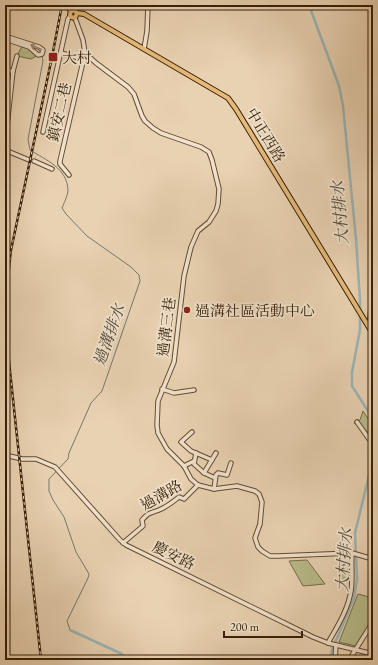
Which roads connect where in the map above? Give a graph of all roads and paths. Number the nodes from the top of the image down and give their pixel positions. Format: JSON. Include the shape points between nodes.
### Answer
{"nodes":[{"id":1,"x":66,"y":5,"type":"edge"},
{"id":2,"x":148,"y":5,"type":"edge"},
{"id":3,"x":70,"y":14,"type":"junction"},
{"id":4,"x":76,"y":15,"type":"junction"},
{"id":5,"x":5,"y":37,"type":"edge"},
{"id":6,"x":144,"y":49,"type":"junction"},
{"id":7,"x":85,"y":52,"type":"junction"},
{"id":8,"x":61,"y":54,"type":"junction"},
{"id":9,"x":17,"y":56,"type":"dead end"},
{"id":10,"x":83,"y":59,"type":"junction"},
{"id":11,"x":5,"y":71,"type":"edge"},
{"id":12,"x":13,"y":71,"type":"junction"},
{"id":13,"x":43,"y":132,"type":"dead end"},
{"id":14,"x":5,"y":144,"type":"edge"},
{"id":15,"x":5,"y":150,"type":"edge"},
{"id":16,"x":29,"y":160,"type":"dead end"},
{"id":17,"x":34,"y":161,"type":"dead end"},
{"id":18,"x":52,"y":169,"type":"dead end"},
{"id":19,"x":69,"y":175,"type":"dead end"},
{"id":20,"x":373,"y":288,"type":"edge"},
{"id":21,"x":369,"y":326,"type":"junction"},
{"id":22,"x":373,"y":334,"type":"edge"},
{"id":23,"x":162,"y":389,"type":"junction"},
{"id":24,"x":194,"y":390,"type":"dead end"},
{"id":25,"x":357,"y":422,"type":"dead end"},
{"id":26,"x":192,"y":432,"type":"dead end"},
{"id":27,"x":371,"y":441,"type":"edge"},
{"id":28,"x":196,"y":453,"type":"junction"},
{"id":29,"x":216,"y":453,"type":"dead end"},
{"id":30,"x":5,"y":455,"type":"edge"},
{"id":31,"x":212,"y":460,"type":"junction"},
{"id":32,"x":194,"y":461,"type":"junction"},
{"id":33,"x":231,"y":464,"type":"dead end"},
{"id":34,"x":184,"y":466,"type":"junction"},
{"id":35,"x":204,"y":473,"type":"junction"},
{"id":36,"x":214,"y":478,"type":"junction"},
{"id":37,"x":198,"y":485,"type":"junction"},
{"id":38,"x":214,"y":489,"type":"junction"},
{"id":39,"x":123,"y":543,"type":"junction"},
{"id":40,"x":352,"y":553,"type":"junction"},
{"id":41,"x":373,"y":559,"type":"edge"},
{"id":42,"x":373,"y":622,"type":"edge"},
{"id":43,"x":333,"y":644,"type":"junction"},
{"id":44,"x":356,"y":650,"type":"junction"},
{"id":45,"x":373,"y":654,"type":"edge"},
{"id":46,"x":352,"y":659,"type":"edge"},
{"id":47,"x":334,"y":660,"type":"edge"}],
"edges":[{"from":1,"to":3,"type":"main road"},
{"from":2,"to":6,"type":"street"},
{"from":3,"to":4,"type":"main road","name":"中正西路","via":[[72,18]]},
{"from":3,"to":4,"type":"main road","name":"中正西路","via":[[75,10]]},
{"from":3,"to":8,"type":"street"},
{"from":4,"to":6,"type":"main road","name":"中正西路","via":[[84,14]]},
{"from":4,"to":7,"type":"street"},
{"from":5,"to":5,"type":"street","one_way":true,"via":[[29,47],[38,55],[42,54],[43,50],[39,47]]},
{"from":6,"to":21,"type":"main road","name":"中正西路","via":[[228,98]]},
{"from":7,"to":10,"type":"street","name":"鎮安二巷"},
{"from":7,"to":23,"type":"street","name":"過溝三巷","via":[[128,87],[134,94],[145,121],[153,128],[209,152],[219,189],[216,210],[209,222],[198,230],[191,247],[184,276],[174,362]]},
{"from":8,"to":10,"type":"street"},
{"from":8,"to":13,"type":"street"},
{"from":9,"to":12,"type":"street"},
{"from":10,"to":19,"type":"street","name":"鎮安二巷","via":[[60,161]]},
{"from":11,"to":12,"type":"street"},
{"from":12,"to":14,"type":"street"},
{"from":15,"to":16,"type":"street"},
{"from":17,"to":18,"type":"street"},
{"from":20,"to":21,"type":"street"},
{"from":21,"to":22,"type":"main road","name":"中正西路"},
{"from":23,"to":24,"type":"street","via":[[174,393]]},
{"from":23,"to":34,"type":"street","name":"過溝三巷","via":[[158,401],[158,432],[170,453]]},
{"from":25,"to":27,"type":"street"},
{"from":26,"to":28,"type":"street","via":[[181,442]]},
{"from":28,"to":31,"type":"street"},
{"from":28,"to":32,"type":"street"},
{"from":29,"to":31,"type":"street"},
{"from":30,"to":39,"type":"street","name":"慶安路","via":[[36,459],[55,467]]},
{"from":31,"to":35,"type":"street"},
{"from":32,"to":34,"type":"street"},
{"from":32,"to":35,"type":"street"},
{"from":33,"to":36,"type":"street","via":[[227,475],[218,473]]},
{"from":34,"to":37,"type":"street","name":"過溝三巷","via":[[191,479]]},
{"from":35,"to":36,"type":"street"},
{"from":36,"to":38,"type":"street"},
{"from":37,"to":38,"type":"street"},
{"from":37,"to":39,"type":"street","name":"過溝路","via":[[184,499],[179,497],[159,510],[151,511],[142,520],[143,526]]},
{"from":38,"to":40,"type":"street","via":[[233,486],[255,491],[261,496],[260,524],[255,538],[258,547],[266,554],[278,556]]},
{"from":39,"to":43,"type":"street","name":"慶安路"},
{"from":40,"to":41,"type":"street"},
{"from":40,"to":43,"type":"street","via":[[351,590]]},
{"from":42,"to":44,"type":"street"},
{"from":43,"to":44,"type":"street","name":"慶安路"},
{"from":43,"to":47,"type":"street"},
{"from":44,"to":45,"type":"street","name":"慶安路"},
{"from":44,"to":46,"type":"street"}]}
